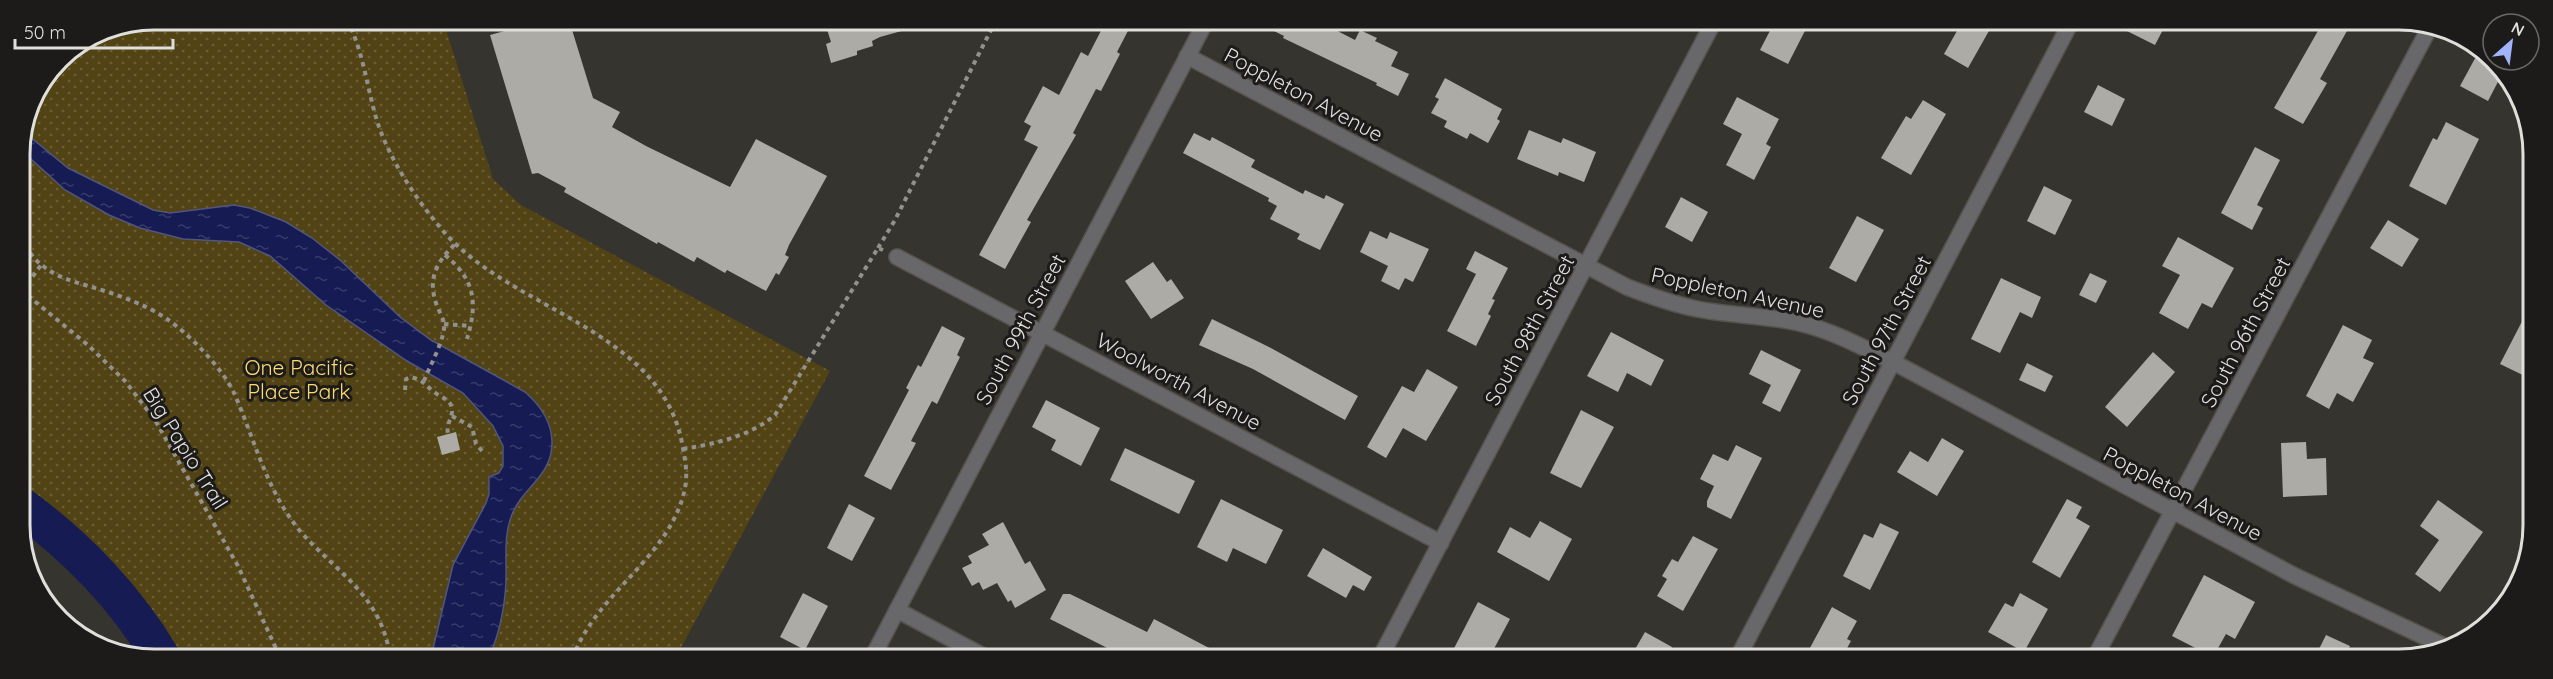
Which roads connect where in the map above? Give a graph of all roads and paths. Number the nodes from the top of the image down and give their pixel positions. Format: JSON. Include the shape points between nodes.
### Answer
{"nodes":[{"id":1,"x":351,"y":30,"type":"edge"},
{"id":2,"x":991,"y":30,"type":"edge"},
{"id":3,"x":1201,"y":30,"type":"edge"},
{"id":4,"x":1709,"y":30,"type":"edge"},
{"id":5,"x":2067,"y":30,"type":"edge"},
{"id":6,"x":2427,"y":33,"type":"edge"},
{"id":7,"x":1187,"y":56,"type":"junction"},
{"id":8,"x":455,"y":244,"type":"junction"},
{"id":9,"x":878,"y":248,"type":"junction"},
{"id":10,"x":30,"y":251,"type":"edge"},
{"id":11,"x":445,"y":254,"type":"junction"},
{"id":12,"x":897,"y":257,"type":"joint"},
{"id":13,"x":41,"y":265,"type":"junction"},
{"id":14,"x":1586,"y":266,"type":"junction"},
{"id":15,"x":30,"y":279,"type":"edge"},
{"id":16,"x":30,"y":298,"type":"edge"},
{"id":17,"x":444,"y":324,"type":"junction"},
{"id":18,"x":471,"y":326,"type":"junction"},
{"id":19,"x":1042,"y":332,"type":"junction"},
{"id":20,"x":467,"y":339,"type":"dead end"},
{"id":21,"x":1893,"y":362,"type":"junction"},
{"id":22,"x":424,"y":381,"type":"junction"},
{"id":23,"x":405,"y":390,"type":"dead end"},
{"id":24,"x":452,"y":416,"type":"junction"},
{"id":25,"x":448,"y":434,"type":"dead end"},
{"id":26,"x":684,"y":449,"type":"junction"},
{"id":27,"x":483,"y":452,"type":"dead end"},
{"id":28,"x":2174,"y":512,"type":"junction"},
{"id":29,"x":1441,"y":543,"type":"junction"},
{"id":30,"x":897,"y":610,"type":"junction"},
{"id":31,"x":2437,"y":643,"type":"edge"},
{"id":32,"x":276,"y":649,"type":"edge"},
{"id":33,"x":389,"y":649,"type":"edge"},
{"id":34,"x":577,"y":649,"type":"edge"},
{"id":35,"x":877,"y":649,"type":"edge"},
{"id":36,"x":970,"y":649,"type":"edge"},
{"id":37,"x":1385,"y":649,"type":"edge"},
{"id":38,"x":1742,"y":649,"type":"edge"},
{"id":39,"x":2099,"y":649,"type":"edge"}],
"edges":[{"from":1,"to":8,"type":"path","via":[[379,127],[391,152],[419,198]]},
{"from":2,"to":9,"type":"path"},
{"from":3,"to":7,"type":"street","name":"South 99th Street"},
{"from":4,"to":14,"type":"street","name":"South 98th Street"},
{"from":5,"to":21,"type":"street","name":"South 97th Street"},
{"from":6,"to":28,"type":"street","name":"South 96th Street"},
{"from":7,"to":14,"type":"street","name":"Poppleton Avenue"},
{"from":7,"to":19,"type":"street","name":"South 99th Street"},
{"from":8,"to":11,"type":"path"},
{"from":8,"to":26,"type":"path","via":[[631,360],[667,401]]},
{"from":9,"to":12,"type":"path"},
{"from":9,"to":26,"type":"path","via":[[775,415],[730,438]]},
{"from":10,"to":13,"type":"path"},
{"from":11,"to":17,"type":"path","via":[[433,274],[432,288]]},
{"from":11,"to":18,"type":"path","via":[[471,286],[475,304]]},
{"from":12,"to":19,"type":"street","name":"Woolworth Avenue"},
{"from":13,"to":15,"type":"path"},
{"from":13,"to":33,"type":"path","via":[[65,280],[136,303],[167,320],[199,346],[233,391],[262,467],[282,506],[313,544],[360,589],[375,612]]},
{"from":14,"to":21,"type":"street","name":"Poppleton Avenue","via":[[1658,300],[1804,324],[1840,336]]},
{"from":14,"to":29,"type":"street","name":"South 98th Street"},
{"from":16,"to":32,"type":"path","name":"Big Papio Trail","via":[[125,381],[155,420],[238,566]]},
{"from":17,"to":18,"type":"path"},
{"from":17,"to":22,"type":"path"},
{"from":18,"to":20,"type":"path"},
{"from":19,"to":29,"type":"street","name":"Woolworth Avenue"},
{"from":19,"to":30,"type":"street","name":"South 99th Street"},
{"from":21,"to":28,"type":"street","name":"Poppleton Avenue"},
{"from":21,"to":38,"type":"street","name":"South 97th Street"},
{"from":22,"to":23,"type":"path","via":[[411,377],[406,380]]},
{"from":22,"to":24,"type":"path","via":[[448,400]]},
{"from":24,"to":25,"type":"path"},
{"from":24,"to":27,"type":"path","via":[[472,427],[476,444]]},
{"from":26,"to":34,"type":"path","via":[[687,472],[675,516],[656,546],[594,618]]},
{"from":28,"to":31,"type":"street","name":"Poppleton Avenue","via":[[2295,576]]},
{"from":28,"to":39,"type":"street","name":"South 96th Street"},
{"from":29,"to":37,"type":"street","name":"South 98th Street"},
{"from":30,"to":35,"type":"street","name":"South 99th Street"},
{"from":30,"to":36,"type":"street"}]}
